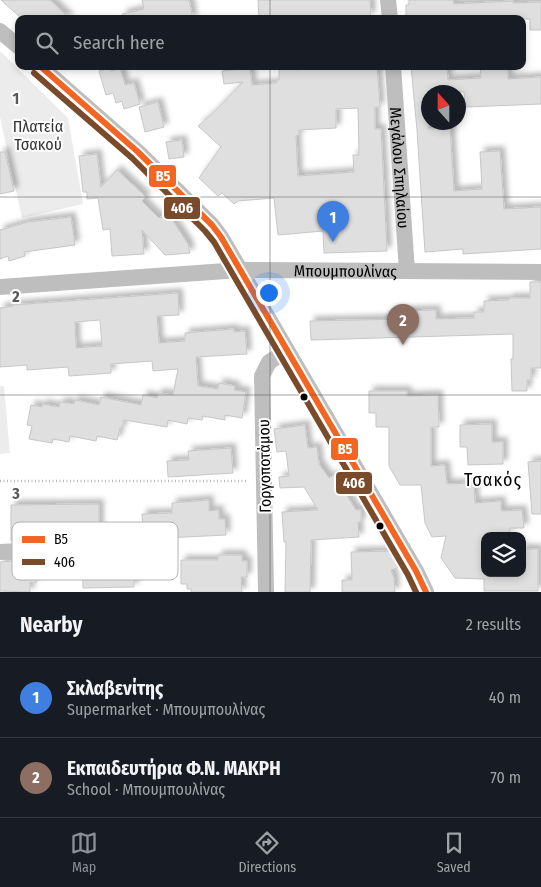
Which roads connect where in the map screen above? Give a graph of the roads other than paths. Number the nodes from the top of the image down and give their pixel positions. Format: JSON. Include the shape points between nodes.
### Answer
{"nodes":[{"id":1,"x":388,"y":0,"type":"edge"},
{"id":2,"x":390,"y":15,"type":"edge"},
{"id":3,"x":0,"y":31,"type":"edge"},
{"id":4,"x":15,"y":44,"type":"edge"},
{"id":5,"x":45,"y":70,"type":"edge"},
{"id":6,"x":393,"y":70,"type":"edge"},
{"id":7,"x":240,"y":270,"type":"junction"},
{"id":8,"x":407,"y":271,"type":"junction"},
{"id":9,"x":541,"y":272,"type":"edge"},
{"id":10,"x":0,"y":287,"type":"edge"},
{"id":11,"x":288,"y":351,"type":"junction"},
{"id":12,"x":266,"y":592,"type":"edge"},
{"id":13,"x":426,"y":592,"type":"edge"}],
"edges":[{"from":1,"to":2,"type":"street"},
{"from":3,"to":4,"type":"street"},
{"from":5,"to":7,"type":"street","via":[[197,208],[221,237]]},
{"from":6,"to":8,"type":"street","name":"Μεγάλου Σπηλαίου"},
{"from":7,"to":8,"type":"street","name":"Μπουμπουλίνας"},
{"from":7,"to":10,"type":"street","name":"Μπουμπουλίνας"},
{"from":7,"to":11,"type":"street"},
{"from":8,"to":9,"type":"street","name":"Μπουμπουλίνας"},
{"from":11,"to":12,"type":"street","name":"Γοργοποτάμου","via":[[269,362],[262,376]]},
{"from":11,"to":13,"type":"street"}]}
